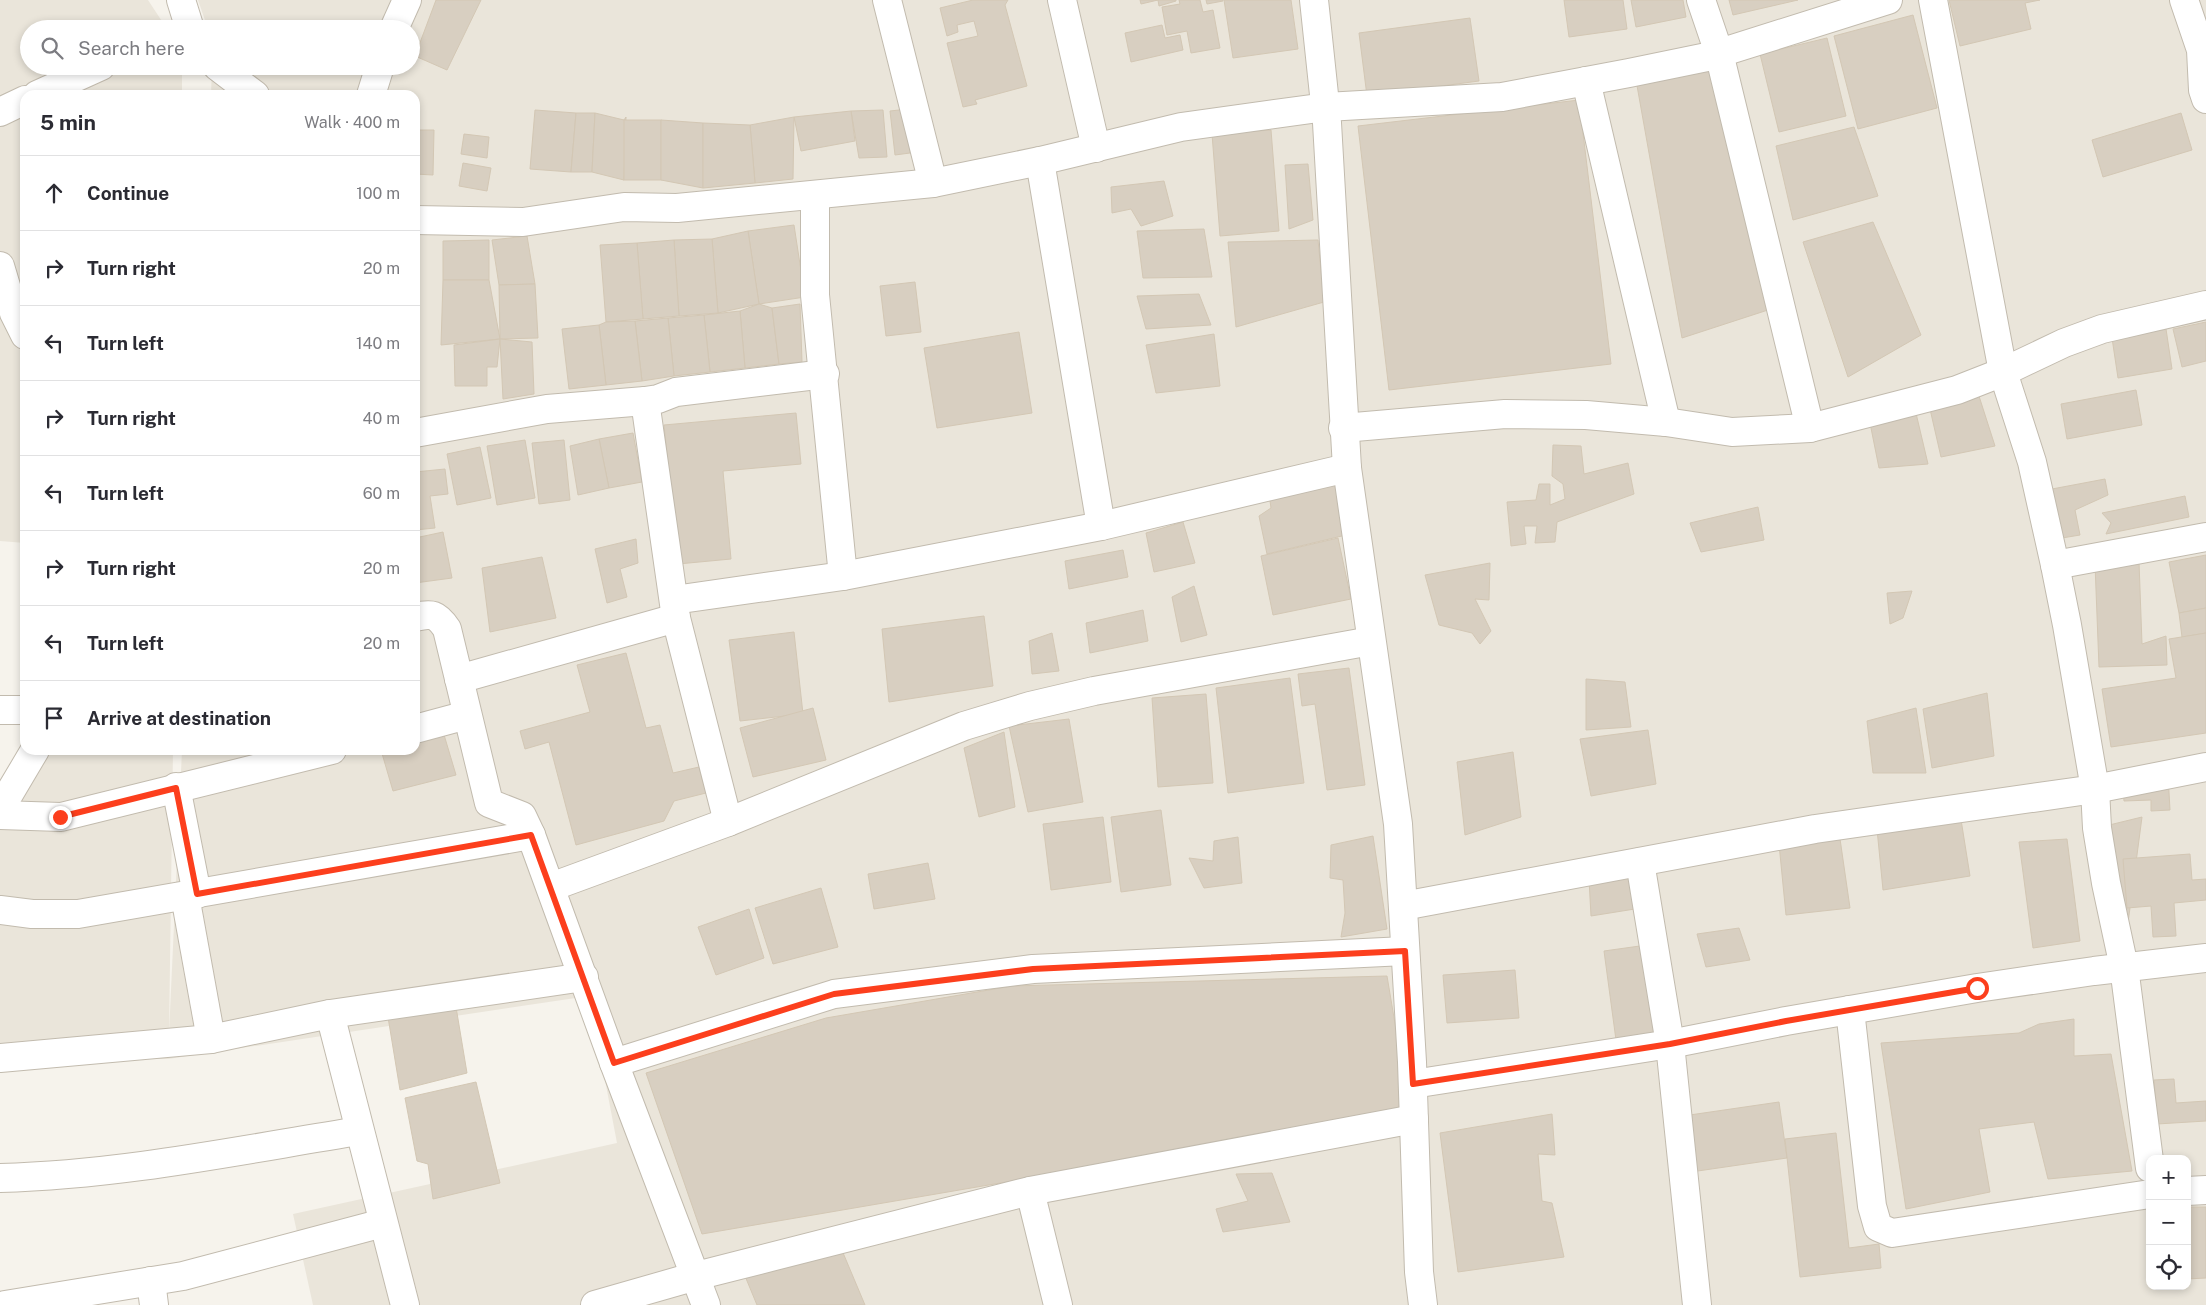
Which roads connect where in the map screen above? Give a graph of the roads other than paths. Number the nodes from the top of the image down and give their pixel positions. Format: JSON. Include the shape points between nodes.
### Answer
{"nodes":[{"id":1,"x":181,"y":0,"type":"edge"},
{"id":2,"x":887,"y":0,"type":"edge"},
{"id":3,"x":1062,"y":0,"type":"edge"},
{"id":4,"x":1314,"y":0,"type":"edge"},
{"id":5,"x":1701,"y":0,"type":"edge"},
{"id":6,"x":1888,"y":0,"type":"edge"},
{"id":7,"x":1933,"y":0,"type":"edge"},
{"id":8,"x":2184,"y":0,"type":"edge"},
{"id":9,"x":186,"y":20,"type":"edge"},
{"id":10,"x":2204,"y":50,"type":"edge"},
{"id":11,"x":1719,"y":53,"type":"junction"},
{"id":12,"x":81,"y":75,"type":"edge"},
{"id":13,"x":228,"y":75,"type":"edge"},
{"id":14,"x":377,"y":75,"type":"edge"},
{"id":15,"x":1586,"y":81,"type":"junction"},
{"id":16,"x":48,"y":90,"type":"edge"},
{"id":17,"x":248,"y":90,"type":"edge"},
{"id":18,"x":373,"y":90,"type":"edge"},
{"id":19,"x":2206,"y":100,"type":"edge"},
{"id":20,"x":20,"y":102,"type":"edge"},
{"id":21,"x":1326,"y":108,"type":"junction"},
{"id":22,"x":0,"y":112,"type":"edge"},
{"id":23,"x":1096,"y":148,"type":"junction"},
{"id":24,"x":1040,"y":161,"type":"junction"},
{"id":25,"x":934,"y":183,"type":"junction"},
{"id":26,"x":815,"y":195,"type":"junction"},
{"id":27,"x":420,"y":220,"type":"edge"},
{"id":28,"x":0,"y":266,"type":"edge"},
{"id":29,"x":2206,"y":305,"type":"edge"},
{"id":30,"x":20,"y":325,"type":"edge"},
{"id":31,"x":2003,"y":372,"type":"junction"},
{"id":32,"x":825,"y":374,"type":"junction"},
{"id":33,"x":645,"y":401,"type":"junction"},
{"id":34,"x":1666,"y":422,"type":"junction"},
{"id":35,"x":1343,"y":428,"type":"junction"},
{"id":36,"x":1810,"y":428,"type":"junction"},
{"id":37,"x":420,"y":432,"type":"edge"},
{"id":38,"x":1347,"y":468,"type":"junction"},
{"id":39,"x":1101,"y":526,"type":"junction"},
{"id":40,"x":2206,"y":538,"type":"edge"},
{"id":41,"x":2056,"y":565,"type":"junction"},
{"id":42,"x":843,"y":576,"type":"junction"},
{"id":43,"x":675,"y":609,"type":"junction"},
{"id":44,"x":420,"y":616,"type":"edge"},
{"id":45,"x":1372,"y":641,"type":"junction"},
{"id":46,"x":458,"y":679,"type":"junction"},
{"id":47,"x":0,"y":710,"type":"edge"},
{"id":48,"x":20,"y":710,"type":"edge"},
{"id":49,"x":467,"y":715,"type":"junction"},
{"id":50,"x":420,"y":728,"type":"edge"},
{"id":51,"x":32,"y":755,"type":"edge"},
{"id":52,"x":311,"y":755,"type":"edge"},
{"id":53,"x":2206,"y":767,"type":"edge"},
{"id":54,"x":176,"y":788,"type":"junction"},
{"id":55,"x":2095,"y":789,"type":"junction"},
{"id":56,"x":0,"y":809,"type":"edge"},
{"id":57,"x":0,"y":815,"type":"edge"},
{"id":58,"x":728,"y":822,"type":"junction"},
{"id":59,"x":531,"y":835,"type":"junction"},
{"id":60,"x":1640,"y":862,"type":"junction"},
{"id":61,"x":551,"y":887,"type":"junction"},
{"id":62,"x":191,"y":895,"type":"junction"},
{"id":63,"x":1403,"y":906,"type":"junction"},
{"id":64,"x":0,"y":910,"type":"edge"},
{"id":65,"x":1405,"y":951,"type":"junction"},
{"id":66,"x":2206,"y":958,"type":"edge"},
{"id":67,"x":2124,"y":967,"type":"junction"},
{"id":68,"x":584,"y":978,"type":"junction"},
{"id":69,"x":1850,"y":1010,"type":"junction"},
{"id":70,"x":330,"y":1014,"type":"junction"},
{"id":71,"x":211,"y":1038,"type":"junction"},
{"id":72,"x":1670,"y":1044,"type":"junction"},
{"id":73,"x":0,"y":1058,"type":"edge"},
{"id":74,"x":614,"y":1063,"type":"junction"},
{"id":75,"x":1413,"y":1084,"type":"junction"},
{"id":76,"x":1414,"y":1119,"type":"junction"},
{"id":77,"x":359,"y":1131,"type":"junction"},
{"id":78,"x":2148,"y":1155,"type":"edge"},
{"id":79,"x":0,"y":1178,"type":"edge"},
{"id":80,"x":2206,"y":1190,"type":"edge"},
{"id":81,"x":1030,"y":1191,"type":"junction"},
{"id":82,"x":2191,"y":1191,"type":"edge"},
{"id":83,"x":2146,"y":1195,"type":"edge"},
{"id":84,"x":383,"y":1223,"type":"junction"},
{"id":85,"x":696,"y":1276,"type":"junction"},
{"id":86,"x":153,"y":1293,"type":"edge"},
{"id":87,"x":5,"y":1305,"type":"edge"},
{"id":88,"x":405,"y":1305,"type":"edge"},
{"id":89,"x":595,"y":1305,"type":"edge"},
{"id":90,"x":706,"y":1305,"type":"edge"},
{"id":91,"x":1058,"y":1305,"type":"edge"},
{"id":92,"x":1423,"y":1305,"type":"edge"},
{"id":93,"x":1698,"y":1305,"type":"edge"}],
"edges":[{"from":1,"to":9,"type":"street"},
{"from":2,"to":25,"type":"street"},
{"from":3,"to":23,"type":"street"},
{"from":4,"to":21,"type":"street"},
{"from":5,"to":11,"type":"street"},
{"from":6,"to":11,"type":"street"},
{"from":7,"to":31,"type":"street"},
{"from":8,"to":10,"type":"street"},
{"from":10,"to":19,"type":"street","via":[[2203,90]]},
{"from":11,"to":15,"type":"street"},
{"from":11,"to":36,"type":"street"},
{"from":12,"to":16,"type":"street"},
{"from":13,"to":17,"type":"street"},
{"from":14,"to":18,"type":"street"},
{"from":15,"to":21,"type":"street","via":[[1502,97]]},
{"from":15,"to":34,"type":"street"},
{"from":20,"to":22,"type":"street"},
{"from":21,"to":23,"type":"street","via":[[1181,127]]},
{"from":21,"to":35,"type":"street"},
{"from":23,"to":24,"type":"street"},
{"from":24,"to":25,"type":"street"},
{"from":24,"to":39,"type":"street"},
{"from":25,"to":26,"type":"street"},
{"from":26,"to":27,"type":"street","via":[[677,208],[624,207],[523,222]]},
{"from":26,"to":32,"type":"street","via":[[815,295]]},
{"from":28,"to":30,"type":"street"},
{"from":29,"to":31,"type":"street","via":[[2102,329]]},
{"from":31,"to":36,"type":"street","via":[[1957,390]]},
{"from":31,"to":41,"type":"street","via":[[2032,462]]},
{"from":32,"to":33,"type":"street","via":[[676,392]]},
{"from":32,"to":42,"type":"street"},
{"from":33,"to":37,"type":"street","via":[[547,409]]},
{"from":33,"to":43,"type":"street"},
{"from":34,"to":35,"type":"street","via":[[1586,415],[1505,414]]},
{"from":34,"to":36,"type":"street","via":[[1732,432]]},
{"from":35,"to":38,"type":"street"},
{"from":38,"to":39,"type":"street"},
{"from":38,"to":45,"type":"street"},
{"from":39,"to":42,"type":"street"},
{"from":40,"to":41,"type":"street"},
{"from":41,"to":55,"type":"street"},
{"from":42,"to":43,"type":"street"},
{"from":43,"to":46,"type":"street"},
{"from":43,"to":58,"type":"street"},
{"from":44,"to":46,"type":"street","via":[[427,614],[439,618],[447,629]]},
{"from":45,"to":58,"type":"street","via":[[1094,691],[1030,706],[964,726]]},
{"from":45,"to":63,"type":"street","via":[[1398,824]]},
{"from":46,"to":49,"type":"street"},
{"from":47,"to":48,"type":"street"},
{"from":49,"to":50,"type":"street"},
{"from":49,"to":59,"type":"street","via":[[488,803],[522,816]]},
{"from":51,"to":56,"type":"street"},
{"from":52,"to":54,"type":"street"},
{"from":53,"to":55,"type":"street"},
{"from":54,"to":57,"type":"street","via":[[60,817]]},
{"from":54,"to":62,"type":"street"},
{"from":55,"to":60,"type":"street","via":[[1876,819]]},
{"from":55,"to":67,"type":"street","via":[[2097,828]]},
{"from":58,"to":61,"type":"street"},
{"from":59,"to":61,"type":"street"},
{"from":59,"to":62,"type":"street"},
{"from":60,"to":63,"type":"street"},
{"from":60,"to":72,"type":"street"},
{"from":61,"to":68,"type":"street"},
{"from":62,"to":64,"type":"street","via":[[78,914]]},
{"from":62,"to":71,"type":"street"},
{"from":63,"to":65,"type":"street"},
{"from":65,"to":74,"type":"street","via":[[1033,969],[834,994]]},
{"from":65,"to":75,"type":"street"},
{"from":66,"to":67,"type":"street"},
{"from":67,"to":69,"type":"street"},
{"from":67,"to":78,"type":"street"},
{"from":68,"to":70,"type":"street"},
{"from":68,"to":74,"type":"street"},
{"from":69,"to":72,"type":"street"},
{"from":69,"to":83,"type":"street","via":[[1872,1206],[1878,1227],[1892,1233]]},
{"from":70,"to":71,"type":"street"},
{"from":70,"to":77,"type":"street"},
{"from":71,"to":73,"type":"street"},
{"from":72,"to":75,"type":"street"},
{"from":72,"to":93,"type":"street"},
{"from":74,"to":85,"type":"street"},
{"from":75,"to":76,"type":"street"},
{"from":76,"to":81,"type":"street"},
{"from":76,"to":92,"type":"street"},
{"from":77,"to":79,"type":"street","via":[[150,1165],[58,1176]]},
{"from":77,"to":84,"type":"street"},
{"from":80,"to":82,"type":"street"},
{"from":81,"to":85,"type":"street"},
{"from":81,"to":91,"type":"street"},
{"from":84,"to":86,"type":"street","via":[[183,1276]]},
{"from":84,"to":88,"type":"street"},
{"from":85,"to":89,"type":"street"},
{"from":85,"to":90,"type":"street"},
{"from":86,"to":87,"type":"street"}]}
